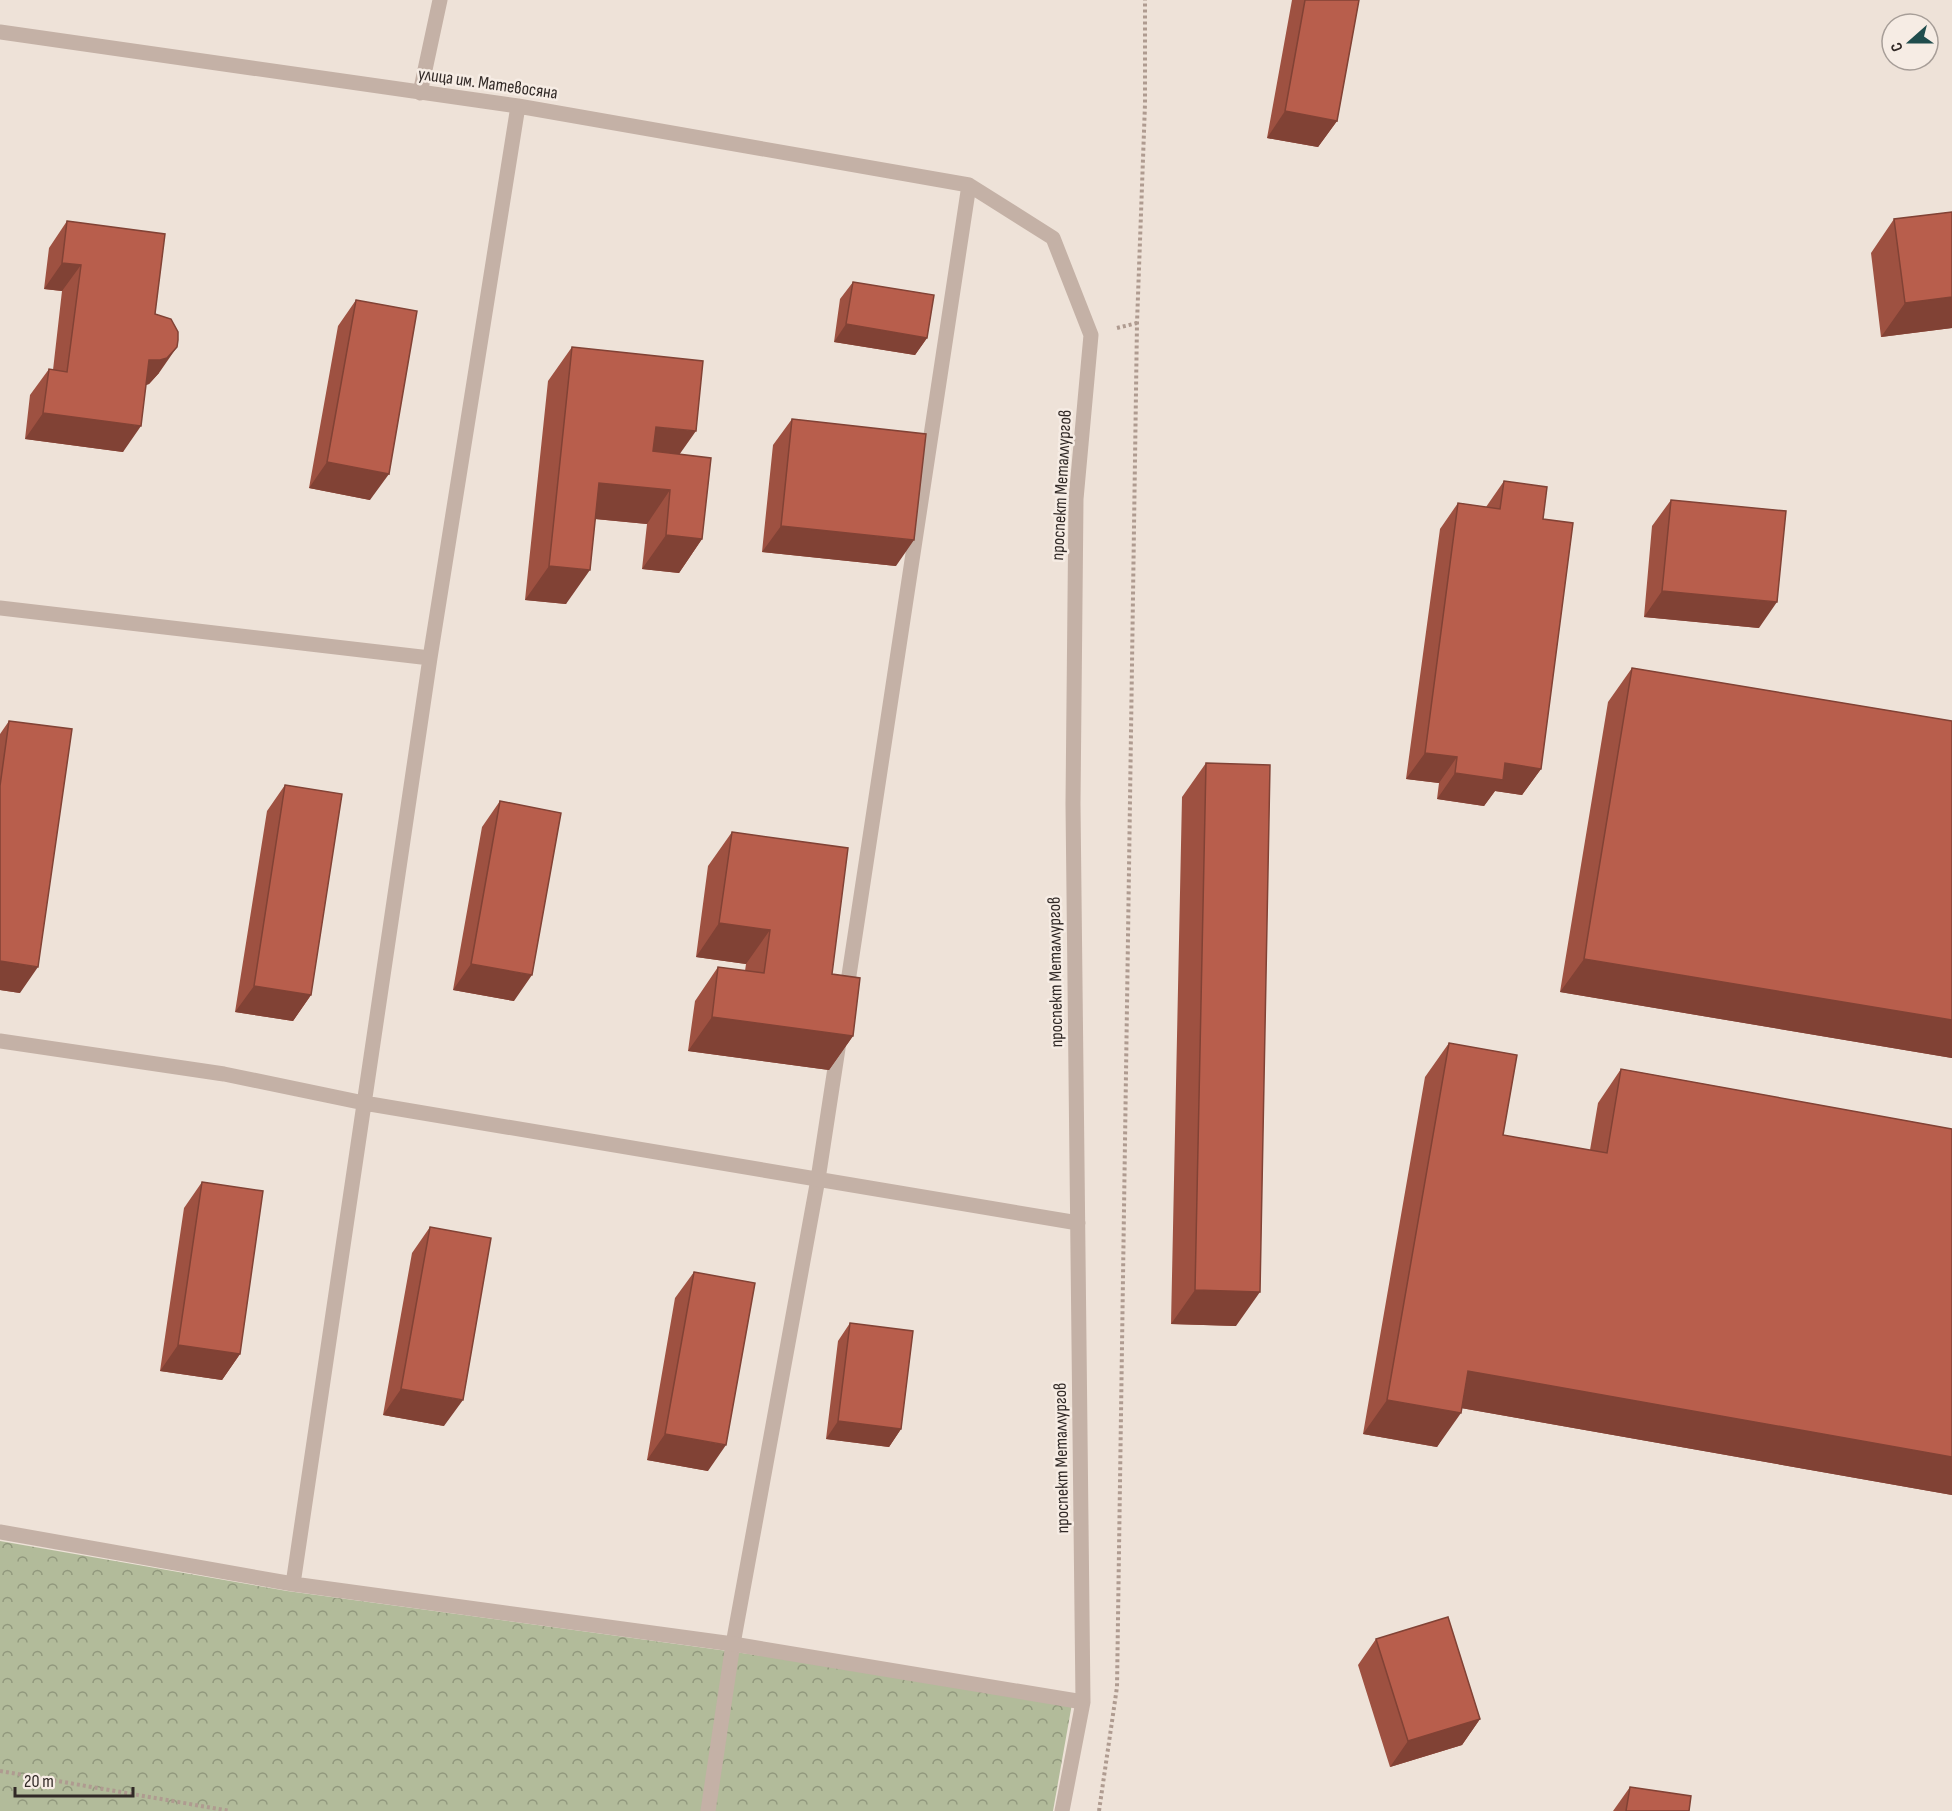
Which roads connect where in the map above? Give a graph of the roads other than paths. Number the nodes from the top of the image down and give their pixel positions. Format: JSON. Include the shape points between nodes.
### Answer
{"nodes":[{"id":1,"x":440,"y":0,"type":"edge"},
{"id":2,"x":0,"y":32,"type":"edge"},
{"id":3,"x":420,"y":93,"type":"junction"},
{"id":4,"x":518,"y":106,"type":"junction"},
{"id":5,"x":969,"y":185,"type":"junction"},
{"id":6,"x":0,"y":608,"type":"edge"},
{"id":7,"x":430,"y":658,"type":"junction"},
{"id":8,"x":0,"y":1041,"type":"edge"},
{"id":9,"x":364,"y":1104,"type":"junction"},
{"id":10,"x":818,"y":1179,"type":"junction"},
{"id":11,"x":1078,"y":1222,"type":"junction"},
{"id":12,"x":0,"y":1532,"type":"edge"},
{"id":13,"x":293,"y":1584,"type":"junction"},
{"id":14,"x":733,"y":1644,"type":"junction"},
{"id":15,"x":1083,"y":1702,"type":"junction"},
{"id":16,"x":708,"y":1811,"type":"edge"},
{"id":17,"x":1062,"y":1811,"type":"edge"}],
"edges":[{"from":1,"to":3,"type":"street"},
{"from":2,"to":3,"type":"street","name":"улица им. Матевосяна"},
{"from":3,"to":4,"type":"street","name":"улица им. Матевосяна"},
{"from":4,"to":5,"type":"street","name":"улица им. Матевосяна"},
{"from":4,"to":7,"type":"street"},
{"from":5,"to":10,"type":"street"},
{"from":5,"to":11,"type":"street","name":"проспект Металлургов","via":[[1053,238],[1091,335],[1076,500],[1073,804]]},
{"from":6,"to":7,"type":"street"},
{"from":7,"to":9,"type":"street"},
{"from":8,"to":9,"type":"street","via":[[224,1074]]},
{"from":9,"to":10,"type":"street"},
{"from":9,"to":13,"type":"street"},
{"from":10,"to":11,"type":"street"},
{"from":10,"to":14,"type":"street"},
{"from":11,"to":15,"type":"street","name":"проспект Металлургов"},
{"from":12,"to":13,"type":"street"},
{"from":13,"to":14,"type":"street"},
{"from":14,"to":15,"type":"street"},
{"from":14,"to":16,"type":"street"},
{"from":15,"to":17,"type":"street","name":"проспект Металлургов"}]}
